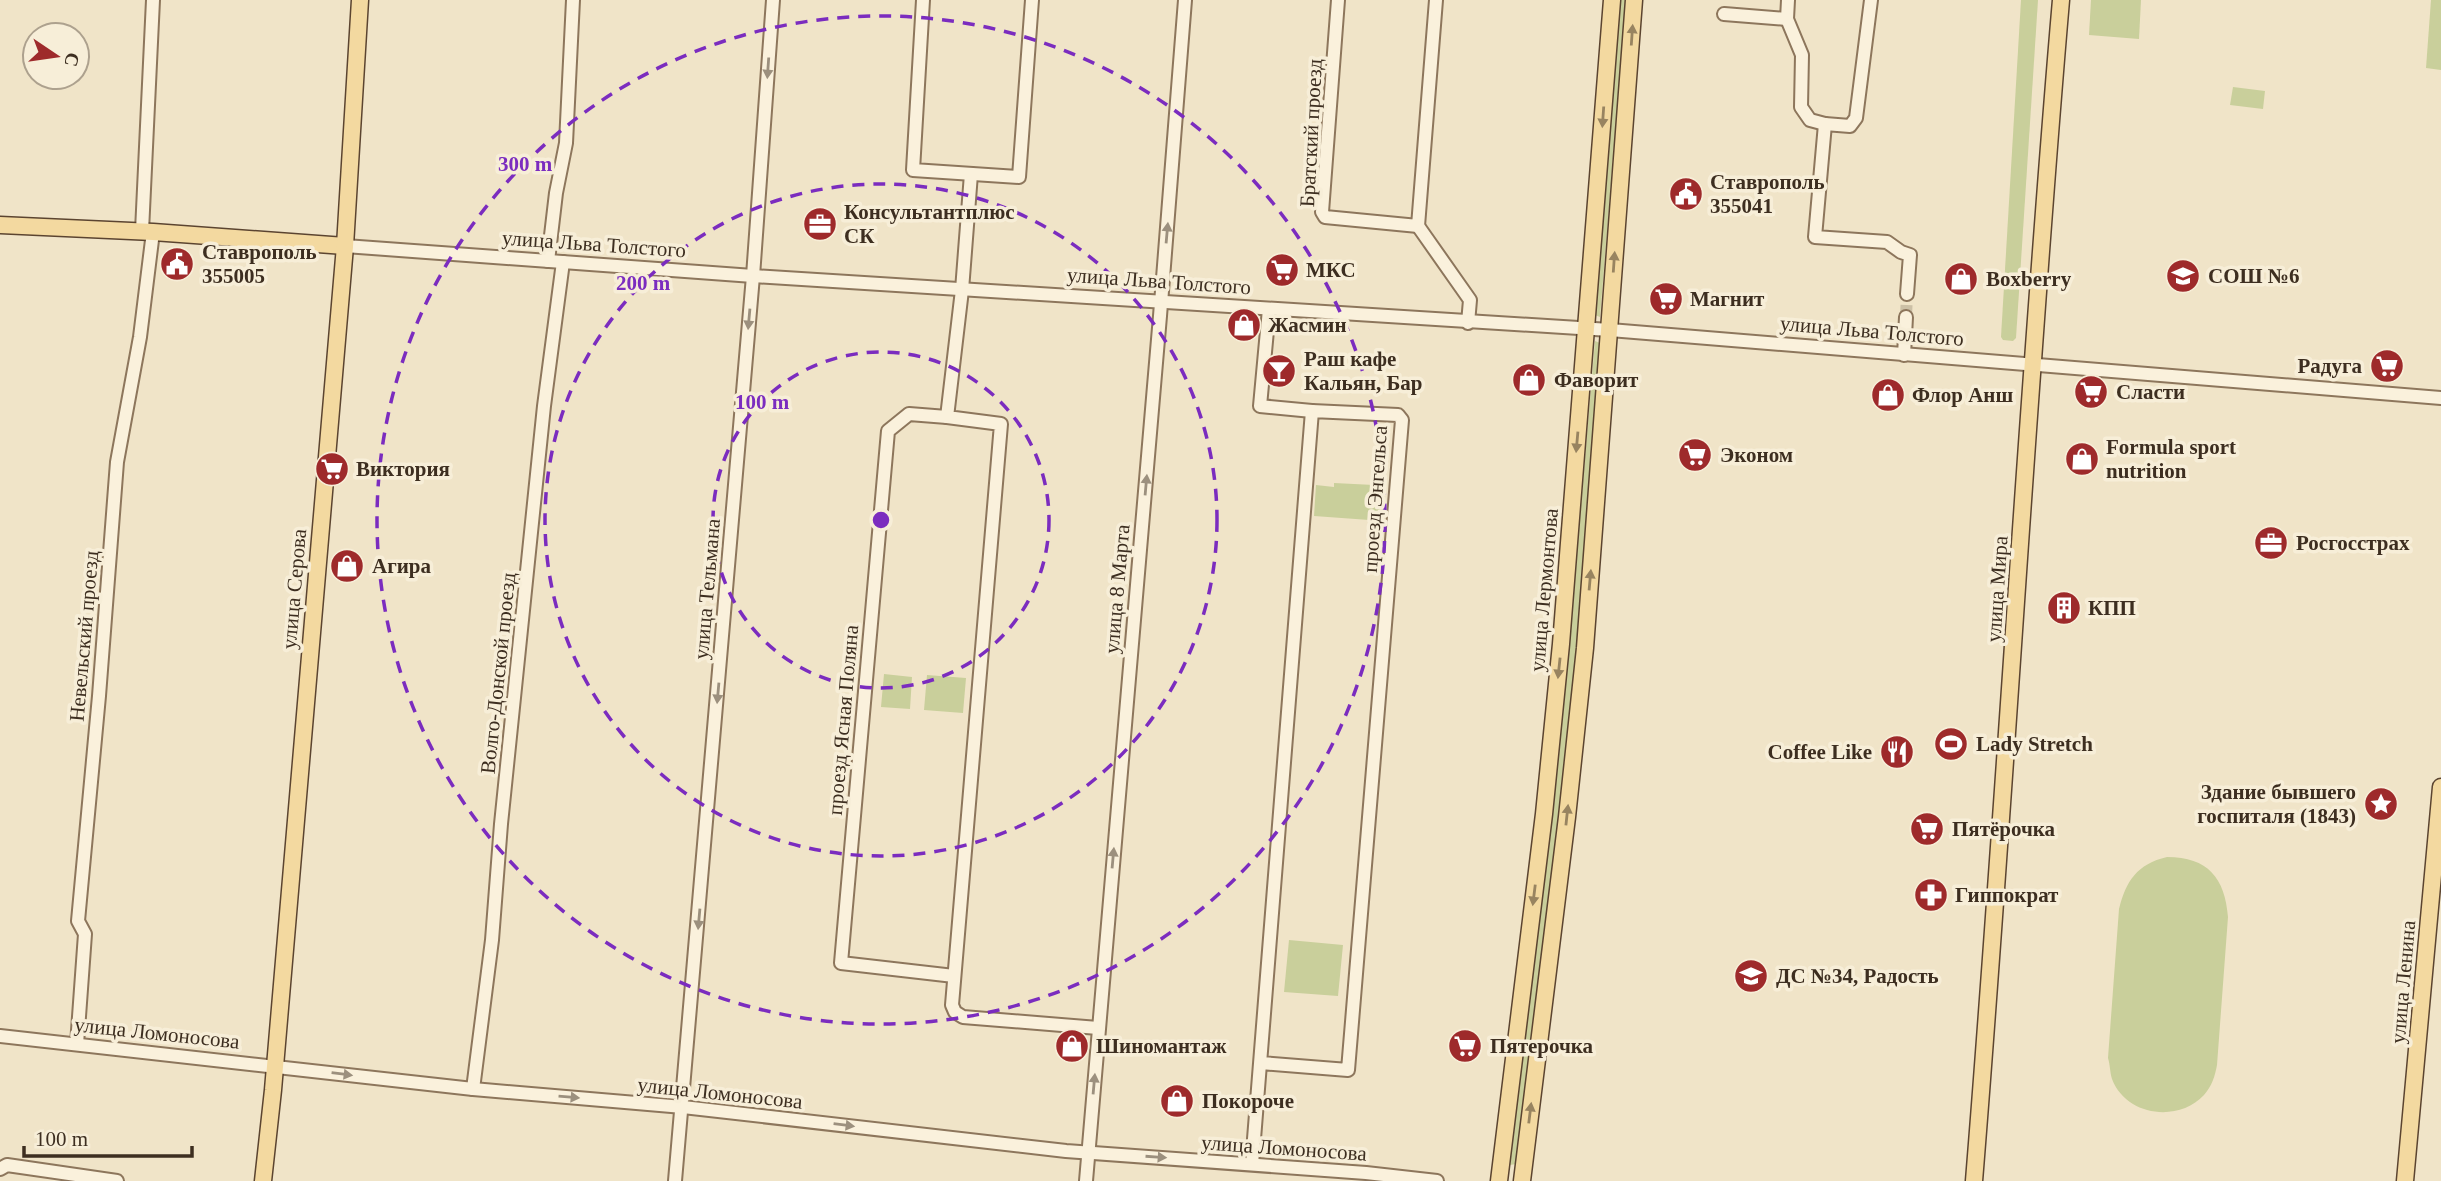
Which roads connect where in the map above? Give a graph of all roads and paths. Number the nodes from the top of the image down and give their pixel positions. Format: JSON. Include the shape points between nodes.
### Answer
{"nodes":[{"id":1,"x":153,"y":0,"type":"edge"},
{"id":2,"x":360,"y":0,"type":"edge"},
{"id":3,"x":573,"y":0,"type":"edge"},
{"id":4,"x":773,"y":0,"type":"edge"},
{"id":5,"x":923,"y":0,"type":"edge"},
{"id":6,"x":1032,"y":0,"type":"edge"},
{"id":7,"x":1185,"y":0,"type":"edge"},
{"id":8,"x":1338,"y":0,"type":"edge"},
{"id":9,"x":1436,"y":0,"type":"edge"},
{"id":10,"x":1612,"y":0,"type":"edge"},
{"id":11,"x":1634,"y":0,"type":"edge"},
{"id":12,"x":1788,"y":0,"type":"edge"},
{"id":13,"x":1871,"y":0,"type":"edge"},
{"id":14,"x":2061,"y":0,"type":"edge"},
{"id":15,"x":1724,"y":13,"type":"dead end"},
{"id":16,"x":1787,"y":19,"type":"junction"},
{"id":17,"x":1825,"y":124,"type":"junction"},
{"id":18,"x":971,"y":174,"type":"junction"},
{"id":19,"x":0,"y":225,"type":"edge"},
{"id":20,"x":1418,"y":226,"type":"junction"},
{"id":21,"x":148,"y":232,"type":"junction"},
{"id":22,"x":345,"y":246,"type":"junction"},
{"id":23,"x":548,"y":261,"type":"junction"},
{"id":24,"x":563,"y":262,"type":"junction"},
{"id":25,"x":753,"y":276,"type":"junction"},
{"id":26,"x":962,"y":290,"type":"junction"},
{"id":27,"x":1907,"y":294,"type":"tunnel mouth"},
{"id":28,"x":1161,"y":303,"type":"junction"},
{"id":29,"x":1269,"y":309,"type":"junction"},
{"id":30,"x":1906,"y":317,"type":"tunnel mouth"},
{"id":31,"x":1468,"y":323,"type":"junction"},
{"id":32,"x":1586,"y":329,"type":"junction"},
{"id":33,"x":1610,"y":330,"type":"junction"},
{"id":34,"x":1904,"y":355,"type":"junction"},
{"id":35,"x":2032,"y":365,"type":"junction"},
{"id":36,"x":2441,"y":398,"type":"edge"},
{"id":37,"x":1312,"y":411,"type":"junction"},
{"id":38,"x":947,"y":417,"type":"junction"},
{"id":39,"x":2441,"y":787,"type":"edge"},
{"id":40,"x":954,"y":976,"type":"junction"},
{"id":41,"x":1098,"y":1028,"type":"junction"},
{"id":42,"x":0,"y":1036,"type":"edge"},
{"id":43,"x":77,"y":1044,"type":"junction"},
{"id":44,"x":1261,"y":1063,"type":"junction"},
{"id":45,"x":275,"y":1066,"type":"junction"},
{"id":46,"x":473,"y":1089,"type":"junction"},
{"id":47,"x":682,"y":1107,"type":"junction"},
{"id":48,"x":1088,"y":1152,"type":"junction"},
{"id":49,"x":1252,"y":1164,"type":"junction"},
{"id":50,"x":0,"y":1170,"type":"edge"},
{"id":51,"x":1086,"y":1178,"type":"edge"},
{"id":52,"x":117,"y":1181,"type":"edge"},
{"id":53,"x":263,"y":1181,"type":"edge"},
{"id":54,"x":675,"y":1181,"type":"edge"},
{"id":55,"x":1437,"y":1181,"type":"edge"},
{"id":56,"x":1499,"y":1181,"type":"edge"},
{"id":57,"x":1522,"y":1181,"type":"edge"},
{"id":58,"x":1974,"y":1181,"type":"edge"},
{"id":59,"x":2405,"y":1181,"type":"edge"}],
"edges":[{"from":1,"to":21,"type":"street","name":"Невельский проезд"},
{"from":2,"to":22,"type":"main road","name":"улица Серова"},
{"from":3,"to":23,"type":"street","via":[[566,143]]},
{"from":4,"to":25,"type":"street","name":"улица Тельмана","one_way":true},
{"from":5,"to":18,"type":"street","via":[[913,170]]},
{"from":6,"to":18,"type":"street","via":[[1020,177]]},
{"from":28,"to":7,"type":"street","name":"улица 8 Марта","one_way":true},
{"from":8,"to":20,"type":"street","name":"Братский проезд","via":[[1321,212],[1325,217]]},
{"from":9,"to":20,"type":"street"},
{"from":10,"to":32,"type":"main road","name":"улица Лермонтова","one_way":true},
{"from":33,"to":11,"type":"main road","one_way":true},
{"from":12,"to":16,"type":"street"},
{"from":13,"to":17,"type":"street","via":[[1856,118],[1850,126]]},
{"from":14,"to":35,"type":"main road","name":"улица Мира"},
{"from":15,"to":16,"type":"street"},
{"from":16,"to":17,"type":"street","via":[[1802,55],[1801,107],[1810,120]]},
{"from":17,"to":27,"type":"street","via":[[1815,237],[1887,242],[1910,255]]},
{"from":18,"to":26,"type":"street"},
{"from":19,"to":21,"type":"main road","name":"улица Льва Толстого"},
{"from":20,"to":31,"type":"street","via":[[1470,300]]},
{"from":21,"to":22,"type":"main road","name":"улица Льва Толстого"},
{"from":21,"to":43,"type":"street","name":"Невельский проезд","via":[[140,337],[117,462],[78,920],[85,934]]},
{"from":22,"to":23,"type":"street","name":"улица Льва Толстого"},
{"from":22,"to":45,"type":"main road","name":"улица Серова"},
{"from":23,"to":24,"type":"street","name":"улица Льва Толстого"},
{"from":24,"to":25,"type":"street","name":"улица Льва Толстого"},
{"from":24,"to":46,"type":"street","name":"Волго-Донской проезд"},
{"from":25,"to":26,"type":"street","name":"улица Льва Толстого"},
{"from":25,"to":47,"type":"street","name":"улица Тельмана","one_way":true},
{"from":26,"to":28,"type":"street","name":"улица Льва Толстого"},
{"from":26,"to":38,"type":"street"},
{"from":28,"to":29,"type":"street","name":"улица Льва Толстого"},
{"from":41,"to":28,"type":"street","name":"улица 8 Марта","one_way":true},
{"from":29,"to":31,"type":"street","name":"улица Льва Толстого"},
{"from":29,"to":37,"type":"street","via":[[1260,406]]},
{"from":30,"to":34,"type":"street"},
{"from":31,"to":32,"type":"street","name":"улица Льва Толстого"},
{"from":32,"to":33,"type":"street","name":"улица Льва Толстого"},
{"from":32,"to":56,"type":"main road","name":"улица Лермонтова","one_way":true,"via":[[1544,814]]},
{"from":33,"to":34,"type":"street","name":"улица Льва Толстого"},
{"from":57,"to":33,"type":"main road","one_way":true,"via":[[1584,661]]},
{"from":34,"to":35,"type":"street","name":"улица Льва Толстого"},
{"from":35,"to":36,"type":"street","name":"улица Льва Толстого"},
{"from":35,"to":58,"type":"main road","name":"улица Мира"},
{"from":37,"to":44,"type":"street"},
{"from":37,"to":44,"type":"street","name":"проезд Энгельса","via":[[1398,415],[1401,434],[1348,1070]]},
{"from":38,"to":40,"type":"street","name":"проезд Ясная Поляна","via":[[1001,425]]},
{"from":38,"to":40,"type":"street","name":"проезд Ясная Поляна","via":[[909,414],[888,431],[841,963]]},
{"from":39,"to":59,"type":"main road","name":"улица Ленина"},
{"from":40,"to":41,"type":"street","name":"проезд Ясная Поляна","via":[[952,1005],[963,1017]]},
{"from":48,"to":41,"type":"street","name":"улица 8 Марта","one_way":true},
{"from":42,"to":43,"type":"street","name":"улица Ломоносова"},
{"from":43,"to":45,"type":"street","name":"улица Ломоносова"},
{"from":44,"to":49,"type":"street"},
{"from":45,"to":46,"type":"street","name":"улица Ломоносова","one_way":true},
{"from":45,"to":53,"type":"main road","name":"улица Серова"},
{"from":46,"to":47,"type":"street","name":"улица Ломоносова","one_way":true},
{"from":47,"to":48,"type":"street","name":"улица Ломоносова","one_way":true},
{"from":47,"to":54,"type":"street","name":"улица Тельмана"},
{"from":48,"to":49,"type":"street","name":"улица Ломоносова","one_way":true},
{"from":48,"to":51,"type":"street","name":"улица 8 Марта"},
{"from":49,"to":55,"type":"street","name":"улица Ломоносова"},
{"from":50,"to":52,"type":"street","via":[[8,1165]]}]}
